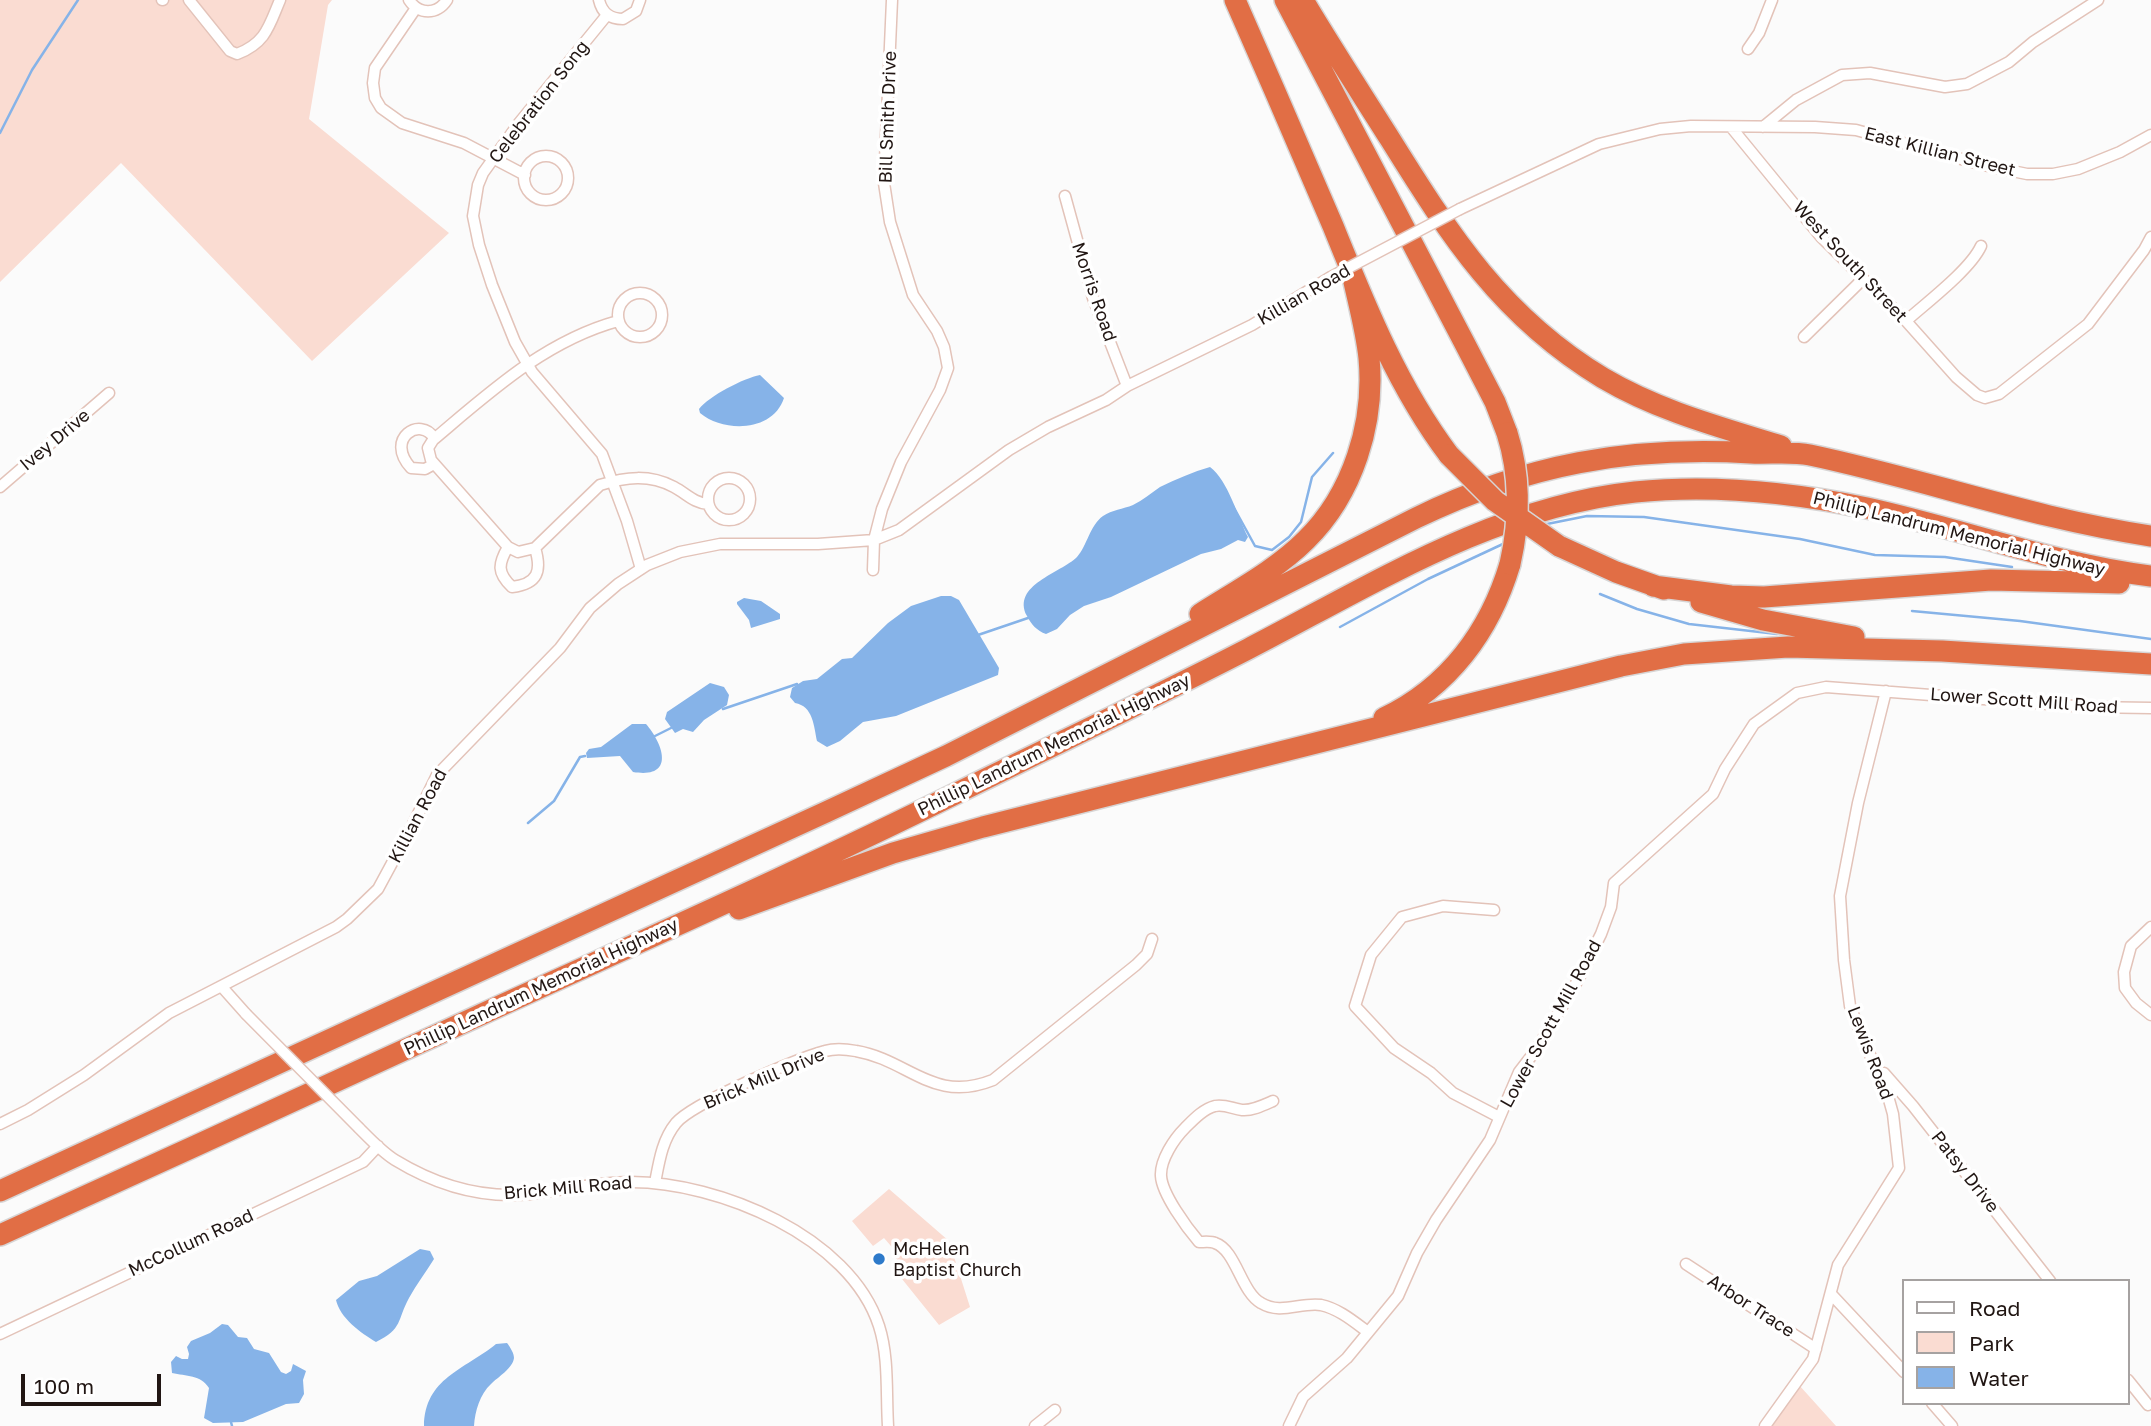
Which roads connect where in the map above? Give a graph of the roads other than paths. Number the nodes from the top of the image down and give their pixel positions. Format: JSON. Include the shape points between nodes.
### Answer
{"nodes":[{"id":1,"x":188,"y":0,"type":"edge"},
{"id":2,"x":279,"y":0,"type":"edge"},
{"id":3,"x":447,"y":0,"type":"edge"},
{"id":4,"x":599,"y":0,"type":"edge"},
{"id":5,"x":640,"y":0,"type":"edge"},
{"id":6,"x":892,"y":0,"type":"edge"},
{"id":7,"x":1235,"y":0,"type":"edge"},
{"id":8,"x":1285,"y":0,"type":"edge"},
{"id":9,"x":1303,"y":0,"type":"edge"},
{"id":10,"x":2098,"y":0,"type":"edge"},
{"id":11,"x":1770,"y":1,"type":"edge"},
{"id":12,"x":412,"y":4,"type":"edge"},
{"id":13,"x":607,"y":15,"type":"junction"},
{"id":14,"x":1748,"y":49,"type":"dead end"},
{"id":15,"x":1731,"y":127,"type":"junction"},
{"id":16,"x":1763,"y":127,"type":"junction"},
{"id":17,"x":2151,"y":135,"type":"edge"},
{"id":18,"x":493,"y":160,"type":"junction"},
{"id":19,"x":525,"y":175,"type":"junction"},
{"id":20,"x":1065,"y":196,"type":"dead end"},
{"id":21,"x":2151,"y":237,"type":"edge"},
{"id":22,"x":1981,"y":246,"type":"dead end"},
{"id":23,"x":2147,"y":253,"type":"edge"},
{"id":24,"x":1352,"y":274,"type":"junction"},
{"id":25,"x":1863,"y":279,"type":"junction"},
{"id":26,"x":618,"y":321,"type":"junction"},
{"id":27,"x":1906,"y":321,"type":"junction"},
{"id":28,"x":1804,"y":337,"type":"dead end"},
{"id":29,"x":528,"y":364,"type":"junction"},
{"id":30,"x":1127,"y":386,"type":"junction"},
{"id":31,"x":109,"y":393,"type":"dead end"},
{"id":32,"x":431,"y":443,"type":"junction"},
{"id":33,"x":1807,"y":454,"type":"junction"},
{"id":34,"x":434,"y":464,"type":"junction"},
{"id":35,"x":613,"y":481,"type":"junction"},
{"id":36,"x":0,"y":487,"type":"edge"},
{"id":37,"x":708,"y":504,"type":"junction"},
{"id":38,"x":2151,"y":536,"type":"edge"},
{"id":39,"x":874,"y":540,"type":"junction"},
{"id":40,"x":508,"y":547,"type":"junction"},
{"id":41,"x":535,"y":548,"type":"junction"},
{"id":42,"x":641,"y":569,"type":"junction"},
{"id":43,"x":873,"y":570,"type":"dead end"},
{"id":44,"x":2151,"y":576,"type":"edge"},
{"id":45,"x":2151,"y":583,"type":"edge"},
{"id":46,"x":1653,"y":586,"type":"junction"},
{"id":47,"x":1942,"y":651,"type":"junction"},
{"id":48,"x":2151,"y":664,"type":"edge"},
{"id":49,"x":1095,"y":680,"type":"junction"},
{"id":50,"x":1886,"y":691,"type":"junction"},
{"id":51,"x":2151,"y":708,"type":"edge"},
{"id":52,"x":1357,"y":731,"type":"junction"},
{"id":53,"x":1494,"y":910,"type":"dead end"},
{"id":54,"x":2151,"y":927,"type":"edge"},
{"id":55,"x":1152,"y":939,"type":"dead end"},
{"id":56,"x":629,"y":947,"type":"junction"},
{"id":57,"x":222,"y":987,"type":"junction"},
{"id":58,"x":2151,"y":1015,"type":"edge"},
{"id":59,"x":1877,"y":1066,"type":"junction"},
{"id":60,"x":1273,"y":1101,"type":"dead end"},
{"id":61,"x":1499,"y":1117,"type":"junction"},
{"id":62,"x":0,"y":1124,"type":"edge"},
{"id":63,"x":378,"y":1146,"type":"junction"},
{"id":64,"x":655,"y":1183,"type":"junction"},
{"id":65,"x":0,"y":1191,"type":"edge"},
{"id":66,"x":0,"y":1236,"type":"edge"},
{"id":67,"x":1686,"y":1264,"type":"dead end"},
{"id":68,"x":2048,"y":1279,"type":"edge"},
{"id":69,"x":1831,"y":1294,"type":"junction"},
{"id":70,"x":1368,"y":1332,"type":"junction"},
{"id":71,"x":0,"y":1334,"type":"edge"},
{"id":72,"x":1816,"y":1349,"type":"junction"},
{"id":73,"x":1902,"y":1370,"type":"edge"},
{"id":74,"x":2130,"y":1382,"type":"edge"},
{"id":75,"x":1934,"y":1405,"type":"edge"},
{"id":76,"x":2148,"y":1405,"type":"dead end"},
{"id":77,"x":1055,"y":1410,"type":"dead end"},
{"id":78,"x":887,"y":1426,"type":"edge"},
{"id":79,"x":1035,"y":1426,"type":"edge"},
{"id":80,"x":1289,"y":1426,"type":"edge"},
{"id":81,"x":1765,"y":1426,"type":"edge"},
{"id":82,"x":1952,"y":1426,"type":"edge"}],
"edges":[{"from":1,"to":2,"type":"street","via":[[237,54],[268,32]]},
{"from":3,"to":12,"type":"street","via":[[428,12]]},
{"from":4,"to":13,"type":"street"},
{"from":5,"to":13,"type":"street","via":[[630,16],[615,19]]},
{"from":6,"to":39,"type":"street","name":"Bill Smith Drive","via":[[884,183],[890,222],[913,295],[937,331],[947,368],[881,509]]},
{"from":7,"to":24,"type":"highway"},
{"from":8,"to":52,"type":"highway","bridge":true,"via":[[1495,402],[1516,466],[1517,525],[1510,564],[1490,615],[1460,660],[1417,699]]},
{"from":9,"to":33,"type":"highway","via":[[1458,245],[1525,320],[1578,361],[1636,395],[1702,422]]},
{"from":10,"to":16,"type":"street","via":[[2008,62],[1967,84],[1945,87],[1870,73],[1842,75],[1796,100]]},
{"from":11,"to":14,"type":"street"},
{"from":12,"to":18,"type":"street","via":[[375,68],[375,98],[402,123],[464,143]]},
{"from":13,"to":18,"type":"street","name":"Celebration Song"},
{"from":15,"to":16,"type":"street","name":"Killian Road"},
{"from":15,"to":25,"type":"street","name":"West South Street","via":[[1821,237]]},
{"from":15,"to":30,"type":"street","name":"Killian Road","bridge":true,"via":[[1679,127],[1624,137],[1573,155],[1460,209],[1329,278],[1252,325]]},
{"from":16,"to":17,"type":"street","name":"East Killian Street","via":[[1856,130],[2027,174],[2078,169]]},
{"from":18,"to":19,"type":"street"},
{"from":18,"to":29,"type":"street","name":"Celebration Song","via":[[478,185],[472,216],[492,285]]},
{"from":19,"to":19,"type":"street","via":[[531,194],[547,200],[562,193],[568,178],[561,162],[545,156],[530,163]]},
{"from":20,"to":30,"type":"street","name":"Morris Road","via":[[1093,298]]},
{"from":21,"to":23,"type":"street"},
{"from":22,"to":27,"type":"street","via":[[1963,270]]},
{"from":23,"to":27,"type":"street","name":"West South Street","via":[[2088,324],[1999,394],[1985,398],[1956,377]]},
{"from":24,"to":46,"type":"highway","bridge":true,"via":[[1409,394],[1449,455],[1502,507],[1559,546]]},
{"from":24,"to":49,"type":"highway","via":[[1366,341],[1369,398],[1359,452],[1336,501],[1316,529],[1279,564]]},
{"from":25,"to":27,"type":"street","name":"West South Street"},
{"from":25,"to":28,"type":"street"},
{"from":26,"to":26,"type":"street","via":[[626,333],[640,338],[658,328],[662,314],[651,296],[636,293],[619,306]]},
{"from":26,"to":29,"type":"street","via":[[561,342]]},
{"from":29,"to":32,"type":"street"},
{"from":29,"to":35,"type":"street","name":"Celebration Song","via":[[602,454]]},
{"from":30,"to":39,"type":"street","name":"Killian Road","via":[[1009,450],[918,518]]},
{"from":31,"to":36,"type":"street","name":"Ivey Drive"},
{"from":32,"to":34,"type":"street","via":[[428,454]]},
{"from":32,"to":34,"type":"street","via":[[431,432],[415,430],[403,439],[401,456],[411,468],[425,470]]},
{"from":33,"to":38,"type":"highway","via":[[2048,516]]},
{"from":33,"to":49,"type":"highway","via":[[1650,453],[1567,464],[1496,483],[1416,518]]},
{"from":34,"to":40,"type":"street"},
{"from":35,"to":37,"type":"street","via":[[655,479],[697,503]]},
{"from":35,"to":41,"type":"street","via":[[600,485]]},
{"from":35,"to":42,"type":"street","name":"Celebration Song"},
{"from":37,"to":37,"type":"street","via":[[718,518],[734,520],[747,511],[750,495],[740,481],[724,478],[711,488]]},
{"from":39,"to":42,"type":"street","name":"Killian Road","via":[[720,544],[680,552]]},
{"from":39,"to":43,"type":"street"},
{"from":40,"to":41,"type":"street","via":[[518,552]]},
{"from":40,"to":41,"type":"street","via":[[500,564],[502,578],[512,587],[525,585],[535,576],[539,561]]},
{"from":42,"to":57,"type":"street","name":"Killian Road","via":[[590,608],[559,648],[448,761],[388,873],[365,905],[336,927]]},
{"from":44,"to":56,"type":"highway","name":"Phillip Landrum Memorial Highway","via":[[2109,571],[1871,509],[1789,494],[1664,489],[1551,508],[1467,537],[946,799]]},
{"from":45,"to":46,"type":"highway","via":[[1991,580],[1764,597]]},
{"from":46,"to":47,"type":"highway","via":[[1803,630]]},
{"from":47,"to":48,"type":"highway"},
{"from":47,"to":52,"type":"highway","via":[[1788,647],[1684,654]]},
{"from":49,"to":65,"type":"highway","via":[[946,756]]},
{"from":50,"to":51,"type":"street","name":"Lower Scott Mill Road"},
{"from":50,"to":59,"type":"street","name":"Lewis Road","via":[[1840,896],[1850,1006]]},
{"from":50,"to":61,"type":"street","name":"Lower Scott Mill Road","via":[[1826,687],[1797,693],[1754,724],[1713,794],[1615,883],[1601,934],[1578,980],[1519,1072]]},
{"from":52,"to":56,"type":"highway","via":[[893,853]]},
{"from":53,"to":61,"type":"street","via":[[1443,906],[1402,918],[1371,954],[1355,1006],[1394,1048],[1453,1093]]},
{"from":54,"to":58,"type":"street","via":[[2131,946],[2124,972],[2125,988]]},
{"from":55,"to":64,"type":"street","name":"Brick Mill Drive","via":[[1147,954],[1136,965],[993,1080],[956,1088],[929,1082],[860,1052],[825,1051],[692,1110],[668,1134]]},
{"from":56,"to":66,"type":"highway","name":"Phillip Landrum Memorial Highway"},
{"from":57,"to":62,"type":"street","name":"Killian Road","via":[[169,1013],[84,1075]]},
{"from":57,"to":63,"type":"street","name":"Brick Mill Road","bridge":true},
{"from":59,"to":68,"type":"street","name":"Patsy Drive"},
{"from":59,"to":69,"type":"street","name":"Lewis Road","via":[[1893,1114],[1899,1168],[1838,1265]]},
{"from":60,"to":70,"type":"street","via":[[1244,1110],[1215,1106],[1181,1132],[1167,1154],[1161,1177],[1171,1203],[1199,1241],[1224,1248],[1260,1303],[1279,1309],[1317,1304],[1336,1309]]},
{"from":61,"to":70,"type":"street","name":"Lower Scott Mill Road","via":[[1490,1140],[1423,1242],[1398,1296]]},
{"from":63,"to":64,"type":"street","name":"Brick Mill Road","via":[[393,1159],[439,1182],[474,1192],[528,1194],[614,1182]]},
{"from":63,"to":71,"type":"street","name":"McCollum Road","via":[[363,1162]]},
{"from":64,"to":78,"type":"street","name":"Brick Mill Road","via":[[703,1191],[749,1207],[813,1241],[837,1262],[862,1293],[879,1327]]},
{"from":67,"to":72,"type":"street","name":"Arbor Trace"},
{"from":69,"to":72,"type":"street","name":"Lewis Road"},
{"from":69,"to":73,"type":"street"},
{"from":70,"to":80,"type":"street","name":"Lower Scott Mill Road","via":[[1336,1370],[1303,1396]]},
{"from":72,"to":81,"type":"street","name":"Lewis Road"},
{"from":74,"to":76,"type":"street"},
{"from":75,"to":82,"type":"street"},
{"from":77,"to":79,"type":"street"}]}
